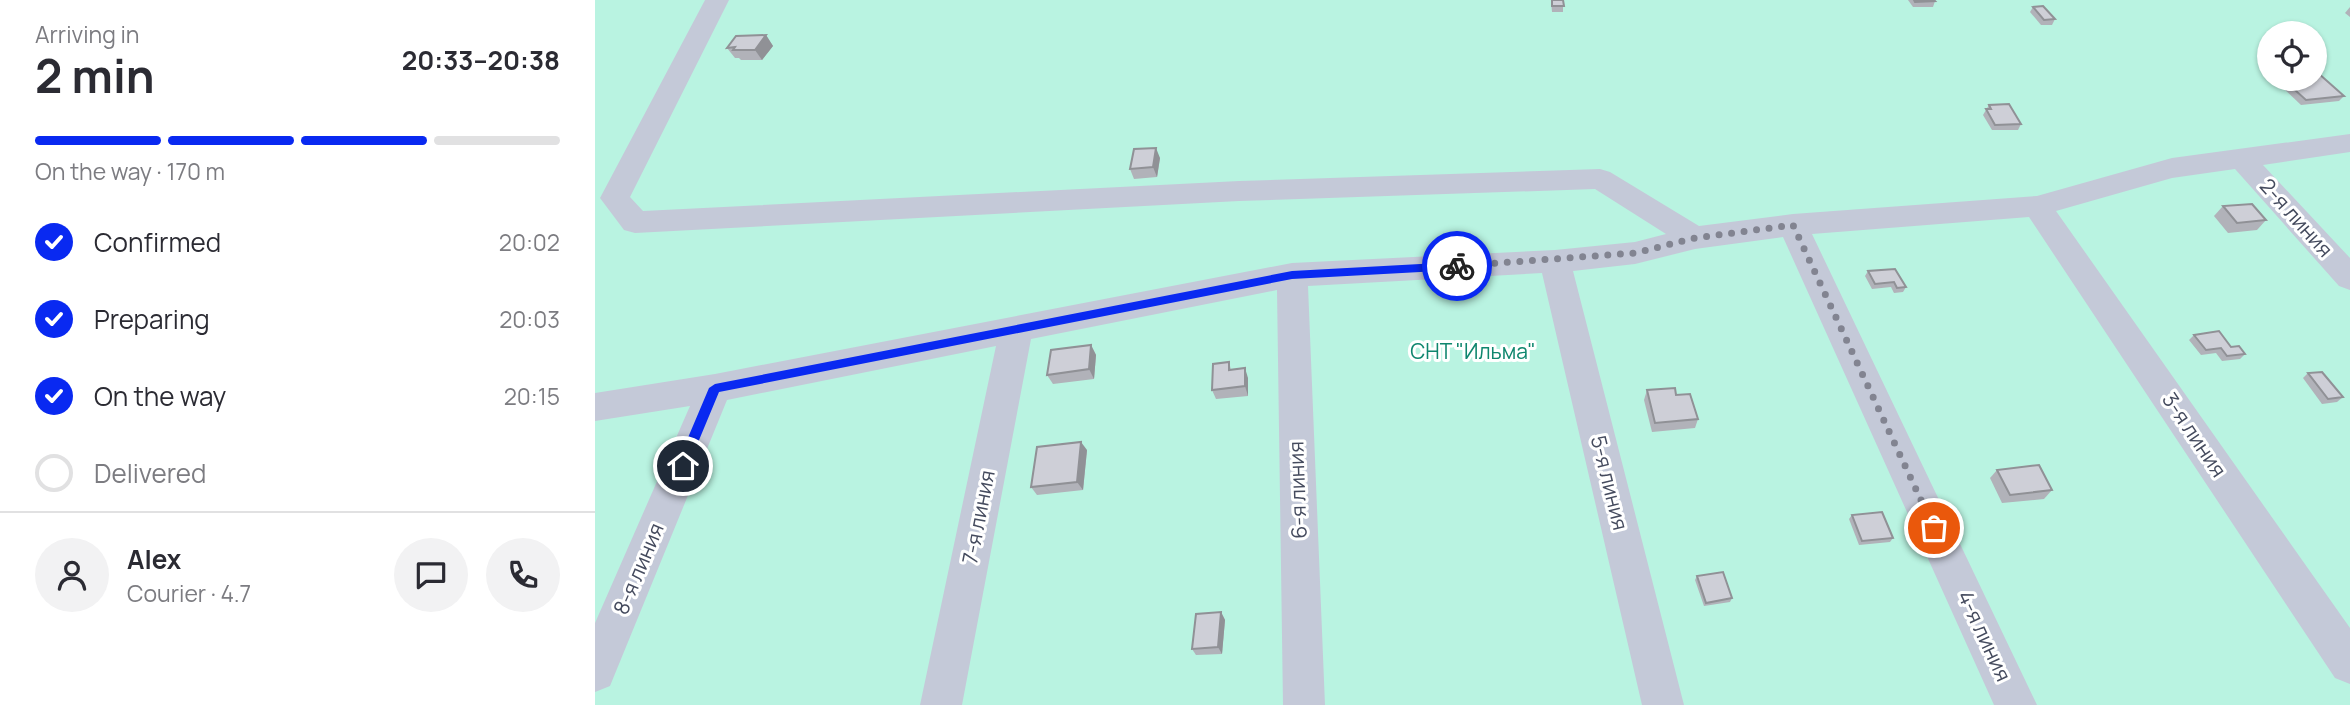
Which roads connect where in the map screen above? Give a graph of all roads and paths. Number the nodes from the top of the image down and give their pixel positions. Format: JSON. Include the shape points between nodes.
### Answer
{"nodes":[{"id":1,"x":717,"y":0,"type":"edge"},
{"id":2,"x":2350,"y":143,"type":"edge"},
{"id":3,"x":2241,"y":158,"type":"junction"},
{"id":4,"x":2037,"y":206,"type":"junction"},
{"id":5,"x":1793,"y":225,"type":"junction"},
{"id":6,"x":1695,"y":238,"type":"junction"},
{"id":7,"x":1555,"y":261,"type":"junction"},
{"id":8,"x":1292,"y":275,"type":"junction"},
{"id":9,"x":2350,"y":278,"type":"edge"},
{"id":10,"x":1016,"y":330,"type":"junction"},
{"id":11,"x":715,"y":388,"type":"junction"},
{"id":12,"x":595,"y":407,"type":"edge"},
{"id":13,"x":2350,"y":663,"type":"edge"},
{"id":14,"x":595,"y":671,"type":"edge"},
{"id":15,"x":941,"y":705,"type":"edge"},
{"id":16,"x":1304,"y":705,"type":"edge"},
{"id":17,"x":1663,"y":705,"type":"edge"},
{"id":18,"x":2016,"y":705,"type":"edge"}],
"edges":[{"from":1,"to":6,"type":"street","via":[[615,198],[635,222],[1239,191],[1600,179]]},
{"from":2,"to":3,"type":"street"},
{"from":3,"to":4,"type":"street","via":[[2172,168]]},
{"from":3,"to":9,"type":"street","name":"2-я линия"},
{"from":4,"to":5,"type":"street"},
{"from":4,"to":13,"type":"street","name":"3-я линия"},
{"from":5,"to":6,"type":"street"},
{"from":5,"to":18,"type":"street","name":"4-я линия"},
{"from":6,"to":7,"type":"street","via":[[1635,253]]},
{"from":7,"to":8,"type":"street"},
{"from":7,"to":17,"type":"street","name":"5-я линия"},
{"from":8,"to":10,"type":"street"},
{"from":8,"to":16,"type":"street","name":"6-я линия"},
{"from":10,"to":11,"type":"street"},
{"from":10,"to":15,"type":"street","name":"7-я линия"},
{"from":11,"to":12,"type":"street"},
{"from":11,"to":14,"type":"street","name":"8-я линия"}]}
